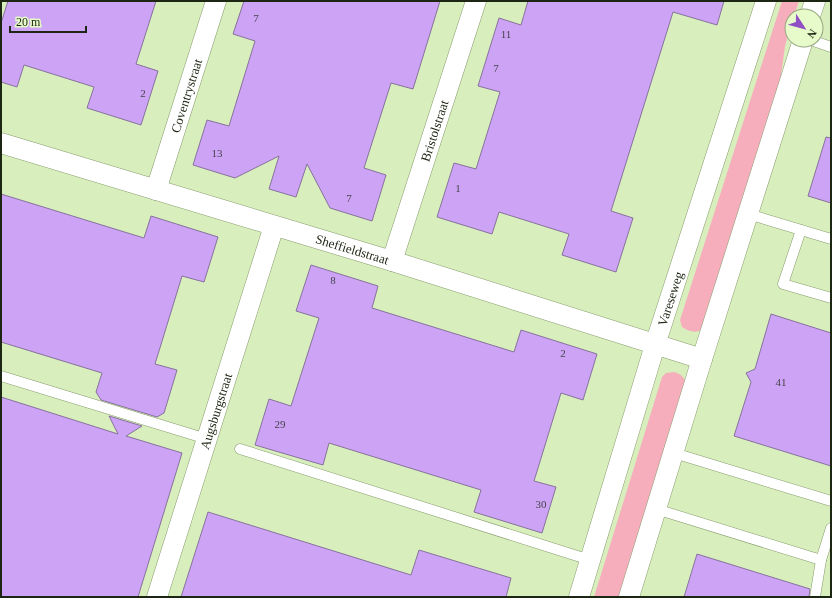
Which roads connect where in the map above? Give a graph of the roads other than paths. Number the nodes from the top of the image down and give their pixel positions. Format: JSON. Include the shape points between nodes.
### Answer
{"nodes":[{"id":1,"x":216,"y":1,"type":"edge"},
{"id":2,"x":476,"y":1,"type":"edge"},
{"id":3,"x":766,"y":1,"type":"edge"},
{"id":4,"x":800,"y":48,"type":"edge"},
{"id":5,"x":1,"y":143,"type":"edge"},
{"id":6,"x":156,"y":190,"type":"junction"},
{"id":7,"x":748,"y":214,"type":"junction"},
{"id":8,"x":274,"y":226,"type":"junction"},
{"id":9,"x":801,"y":230,"type":"junction"},
{"id":10,"x":831,"y":239,"type":"edge"},
{"id":11,"x":392,"y":261,"type":"junction"},
{"id":12,"x":831,"y":298,"type":"edge"},
{"id":13,"x":655,"y":345,"type":"junction"},
{"id":14,"x":702,"y":359,"type":"junction"},
{"id":15,"x":1,"y":376,"type":"edge"},
{"id":16,"x":207,"y":439,"type":"junction"},
{"id":17,"x":240,"y":449,"type":"dead end"},
{"id":18,"x":674,"y":453,"type":"junction"},
{"id":19,"x":831,"y":501,"type":"edge"},
{"id":20,"x":656,"y":509,"type":"junction"},
{"id":21,"x":831,"y":528,"type":"edge"},
{"id":22,"x":590,"y":560,"type":"junction"},
{"id":23,"x":821,"y":560,"type":"junction"},
{"id":24,"x":157,"y":597,"type":"edge"},
{"id":25,"x":579,"y":597,"type":"edge"},
{"id":26,"x":629,"y":597,"type":"edge"},
{"id":27,"x":815,"y":597,"type":"edge"}],
"edges":[{"from":1,"to":6,"type":"street","name":"Coventrystraat"},
{"from":2,"to":11,"type":"street","name":"Bristolstraat"},
{"from":3,"to":13,"type":"street","name":"Vareseweg"},
{"from":4,"to":7,"type":"street"},
{"from":5,"to":6,"type":"street","name":"Sheffieldstraat"},
{"from":6,"to":8,"type":"street","name":"Sheffieldstraat"},
{"from":7,"to":9,"type":"lane"},
{"from":7,"to":14,"type":"street"},
{"from":8,"to":11,"type":"street","name":"Sheffieldstraat"},
{"from":8,"to":16,"type":"street","name":"Augsburgstraat"},
{"from":9,"to":10,"type":"lane"},
{"from":9,"to":12,"type":"lane","via":[[783,284]]},
{"from":11,"to":13,"type":"street","name":"Sheffieldstraat"},
{"from":13,"to":14,"type":"street","name":"Sheffieldstraat"},
{"from":13,"to":22,"type":"street","name":"Vareseweg"},
{"from":14,"to":18,"type":"street"},
{"from":15,"to":16,"type":"lane"},
{"from":16,"to":24,"type":"street","name":"Augsburgstraat"},
{"from":17,"to":22,"type":"lane"},
{"from":18,"to":19,"type":"lane"},
{"from":18,"to":20,"type":"street"},
{"from":20,"to":23,"type":"lane"},
{"from":20,"to":26,"type":"street"},
{"from":21,"to":23,"type":"lane"},
{"from":22,"to":25,"type":"street","name":"Vareseweg"},
{"from":23,"to":27,"type":"lane"}]}
